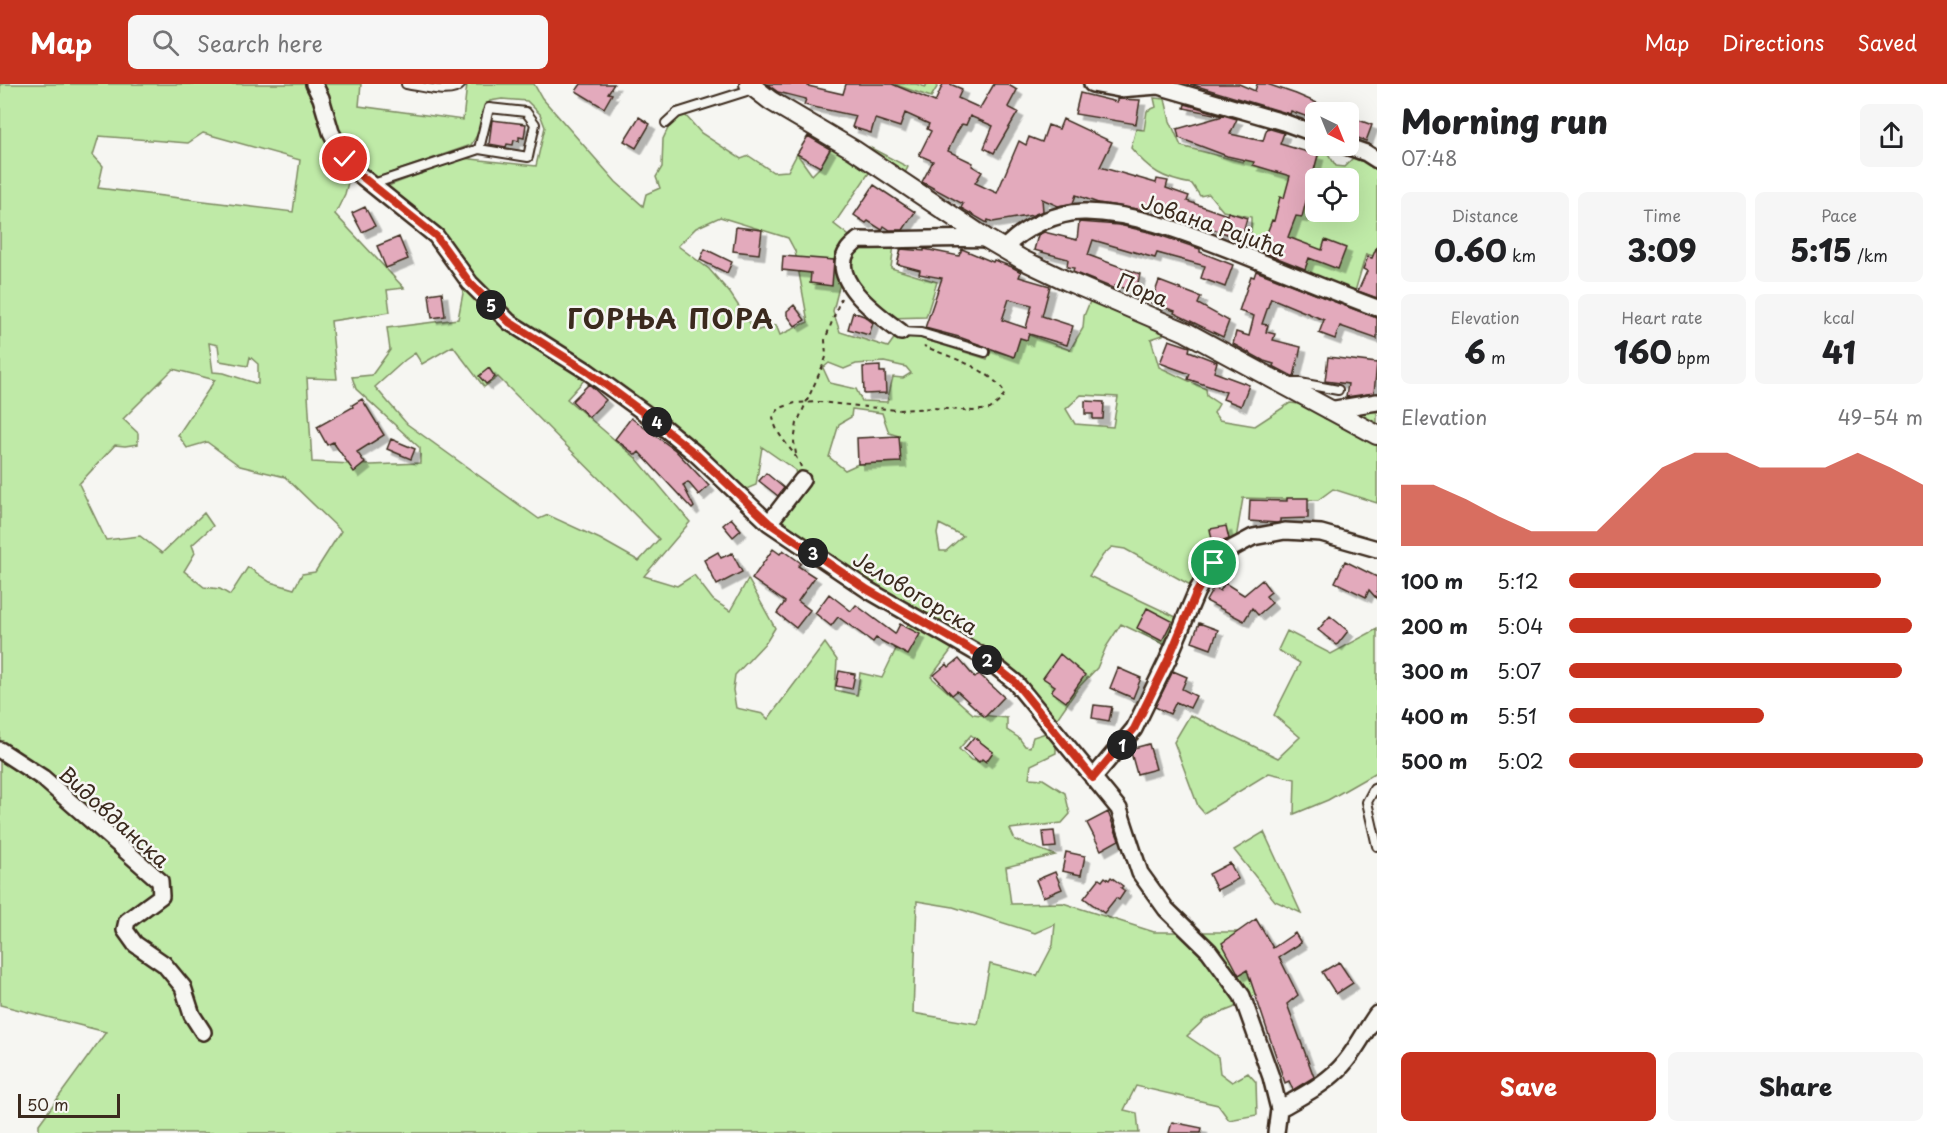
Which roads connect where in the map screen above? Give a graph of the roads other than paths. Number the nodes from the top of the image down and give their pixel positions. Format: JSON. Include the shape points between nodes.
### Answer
{"nodes":[{"id":1,"x":314,"y":84,"type":"edge"},
{"id":2,"x":406,"y":84,"type":"edge"},
{"id":3,"x":461,"y":84,"type":"edge"},
{"id":4,"x":1092,"y":84,"type":"edge"},
{"id":5,"x":752,"y":86,"type":"edge"},
{"id":6,"x":666,"y":123,"type":"dead end"},
{"id":7,"x":1305,"y":130,"type":"edge"},
{"id":8,"x":479,"y":149,"type":"junction"},
{"id":9,"x":1359,"y":151,"type":"edge"},
{"id":10,"x":1377,"y":160,"type":"edge"},
{"id":11,"x":372,"y":185,"type":"junction"},
{"id":12,"x":987,"y":238,"type":"junction"},
{"id":13,"x":1004,"y":249,"type":"junction"},
{"id":14,"x":1377,"y":308,"type":"edge"},
{"id":15,"x":901,"y":332,"type":"joint"},
{"id":16,"x":985,"y":351,"type":"dead end"},
{"id":17,"x":1280,"y":384,"type":"junction"},
{"id":18,"x":1338,"y":390,"type":"dead end"},
{"id":19,"x":1377,"y":402,"type":"edge"},
{"id":20,"x":1329,"y":410,"type":"junction"},
{"id":21,"x":1377,"y":435,"type":"edge"},
{"id":22,"x":802,"y":480,"type":"road end"},
{"id":23,"x":769,"y":523,"type":"junction"},
{"id":24,"x":1377,"y":549,"type":"edge"},
{"id":25,"x":0,"y":750,"type":"edge"},
{"id":26,"x":1093,"y":778,"type":"junction"},
{"id":27,"x":1377,"y":788,"type":"edge"},
{"id":28,"x":1377,"y":846,"type":"edge"},
{"id":29,"x":1377,"y":1014,"type":"edge"},
{"id":30,"x":203,"y":1032,"type":"dead end"},
{"id":31,"x":1280,"y":1109,"type":"junction"},
{"id":32,"x":1276,"y":1133,"type":"edge"}],
"edges":[{"from":1,"to":11,"type":"street","name":"Јеловогорска","via":[[337,145],[353,168]]},
{"from":2,"to":3,"type":"lane","via":[[451,91]]},
{"from":4,"to":7,"type":"street","via":[[1119,89],[1158,86]]},
{"from":5,"to":6,"type":"lane","name":"Пора","via":[[677,113]]},
{"from":5,"to":12,"type":"street","name":"Пора"},
{"from":8,"to":8,"type":"lane","via":[[489,108],[526,112],[535,124],[528,157]]},
{"from":8,"to":11,"type":"lane"},
{"from":9,"to":10,"type":"street"},
{"from":11,"to":23,"type":"street","name":"Јеловогорска","via":[[436,236],[470,283],[509,322],[587,371],[656,422]]},
{"from":12,"to":13,"type":"street","name":"Пора"},
{"from":12,"to":15,"type":"street","via":[[858,240],[847,251],[844,277],[857,294]]},
{"from":13,"to":14,"type":"street","name":"Јована Рајића","via":[[1024,231],[1048,219],[1083,212],[1127,216],[1192,235]]},
{"from":13,"to":17,"type":"street","name":"Пора","via":[[1066,281],[1178,328]]},
{"from":15,"to":16,"type":"lane","via":[[921,333]]},
{"from":17,"to":18,"type":"lane","name":"Пора","via":[[1300,383]]},
{"from":17,"to":20,"type":"street","name":"Пора"},
{"from":19,"to":20,"type":"street"},
{"from":20,"to":21,"type":"street","name":"Пора"},
{"from":22,"to":23,"type":"street"},
{"from":23,"to":26,"type":"street","name":"Јеловогорска","via":[[868,590],[984,657],[1015,682]]},
{"from":24,"to":26,"type":"street","via":[[1320,533],[1285,531],[1253,537],[1227,550],[1196,593],[1134,729]]},
{"from":25,"to":30,"type":"street","name":"Видовданска","via":[[43,778],[160,881],[161,896],[127,921],[125,930],[135,944],[164,964],[183,987],[192,1015]]},
{"from":26,"to":31,"type":"street","name":"Јеловогорска","via":[[1119,809],[1140,873],[1166,909],[1209,951],[1242,996]]},
{"from":27,"to":28,"type":"lane","via":[[1367,802]]},
{"from":29,"to":31,"type":"street","via":[[1340,1069],[1323,1084]]},
{"from":31,"to":32,"type":"street","name":"Јеловогорска"}]}
